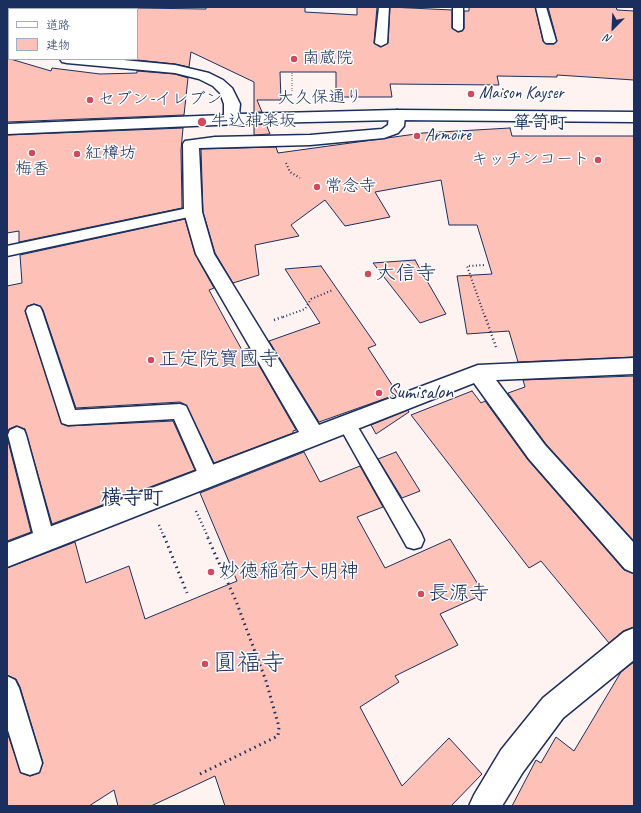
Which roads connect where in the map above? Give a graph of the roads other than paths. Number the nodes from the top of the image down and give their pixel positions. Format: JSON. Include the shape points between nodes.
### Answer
{"nodes":[{"id":1,"x":384,"y":7,"type":"edge"},
{"id":2,"x":458,"y":7,"type":"edge"},
{"id":3,"x":541,"y":7,"type":"edge"},
{"id":4,"x":458,"y":28,"type":"dead end"},
{"id":5,"x":550,"y":41,"type":"dead end"},
{"id":6,"x":381,"y":43,"type":"dead end"},
{"id":7,"x":78,"y":60,"type":"edge"},
{"id":8,"x":397,"y":116,"type":"junction"},
{"id":9,"x":634,"y":117,"type":"edge"},
{"id":10,"x":231,"y":119,"type":"junction"},
{"id":11,"x":7,"y":129,"type":"edge"},
{"id":12,"x":193,"y":212,"type":"junction"},
{"id":13,"x":7,"y":251,"type":"edge"},
{"id":14,"x":34,"y":311,"type":"dead end"},
{"id":15,"x":634,"y":366,"type":"edge"},
{"id":16,"x":478,"y":373,"type":"junction"},
{"id":17,"x":347,"y":424,"type":"junction"},
{"id":18,"x":17,"y":435,"type":"dead end"},
{"id":19,"x":314,"y":437,"type":"junction"},
{"id":20,"x":209,"y":477,"type":"junction"},
{"id":21,"x":45,"y":540,"type":"junction"},
{"id":22,"x":414,"y":540,"type":"dead end"},
{"id":23,"x":7,"y":555,"type":"edge"},
{"id":24,"x":634,"y":561,"type":"edge"},
{"id":25,"x":634,"y":642,"type":"edge"},
{"id":26,"x":7,"y":688,"type":"edge"},
{"id":27,"x":30,"y":762,"type":"dead end"},
{"id":28,"x":485,"y":806,"type":"edge"}],
"edges":[{"from":1,"to":6,"type":"lane"},
{"from":2,"to":4,"type":"lane"},
{"from":3,"to":5,"type":"lane"},
{"from":7,"to":10,"type":"street","via":[[175,69],[204,76],[228,91],[232,104]]},
{"from":8,"to":9,"type":"street","name":"大久保通り"},
{"from":8,"to":10,"type":"street","name":"大久保通り"},
{"from":8,"to":12,"type":"street","via":[[396,126],[384,133],[310,140],[191,144]]},
{"from":10,"to":11,"type":"street","name":"大久保通り"},
{"from":12,"to":13,"type":"lane"},
{"from":12,"to":19,"type":"street","via":[[205,254]]},
{"from":14,"to":20,"type":"lane","via":[[68,418],[180,411]]},
{"from":15,"to":16,"type":"street"},
{"from":16,"to":17,"type":"street"},
{"from":16,"to":24,"type":"street","via":[[537,452]]},
{"from":17,"to":19,"type":"street"},
{"from":17,"to":22,"type":"lane"},
{"from":18,"to":21,"type":"lane"},
{"from":19,"to":20,"type":"street"},
{"from":20,"to":21,"type":"street"},
{"from":21,"to":23,"type":"street"},
{"from":25,"to":28,"type":"street","via":[[553,708],[512,761]]},
{"from":26,"to":27,"type":"lane"}]}
